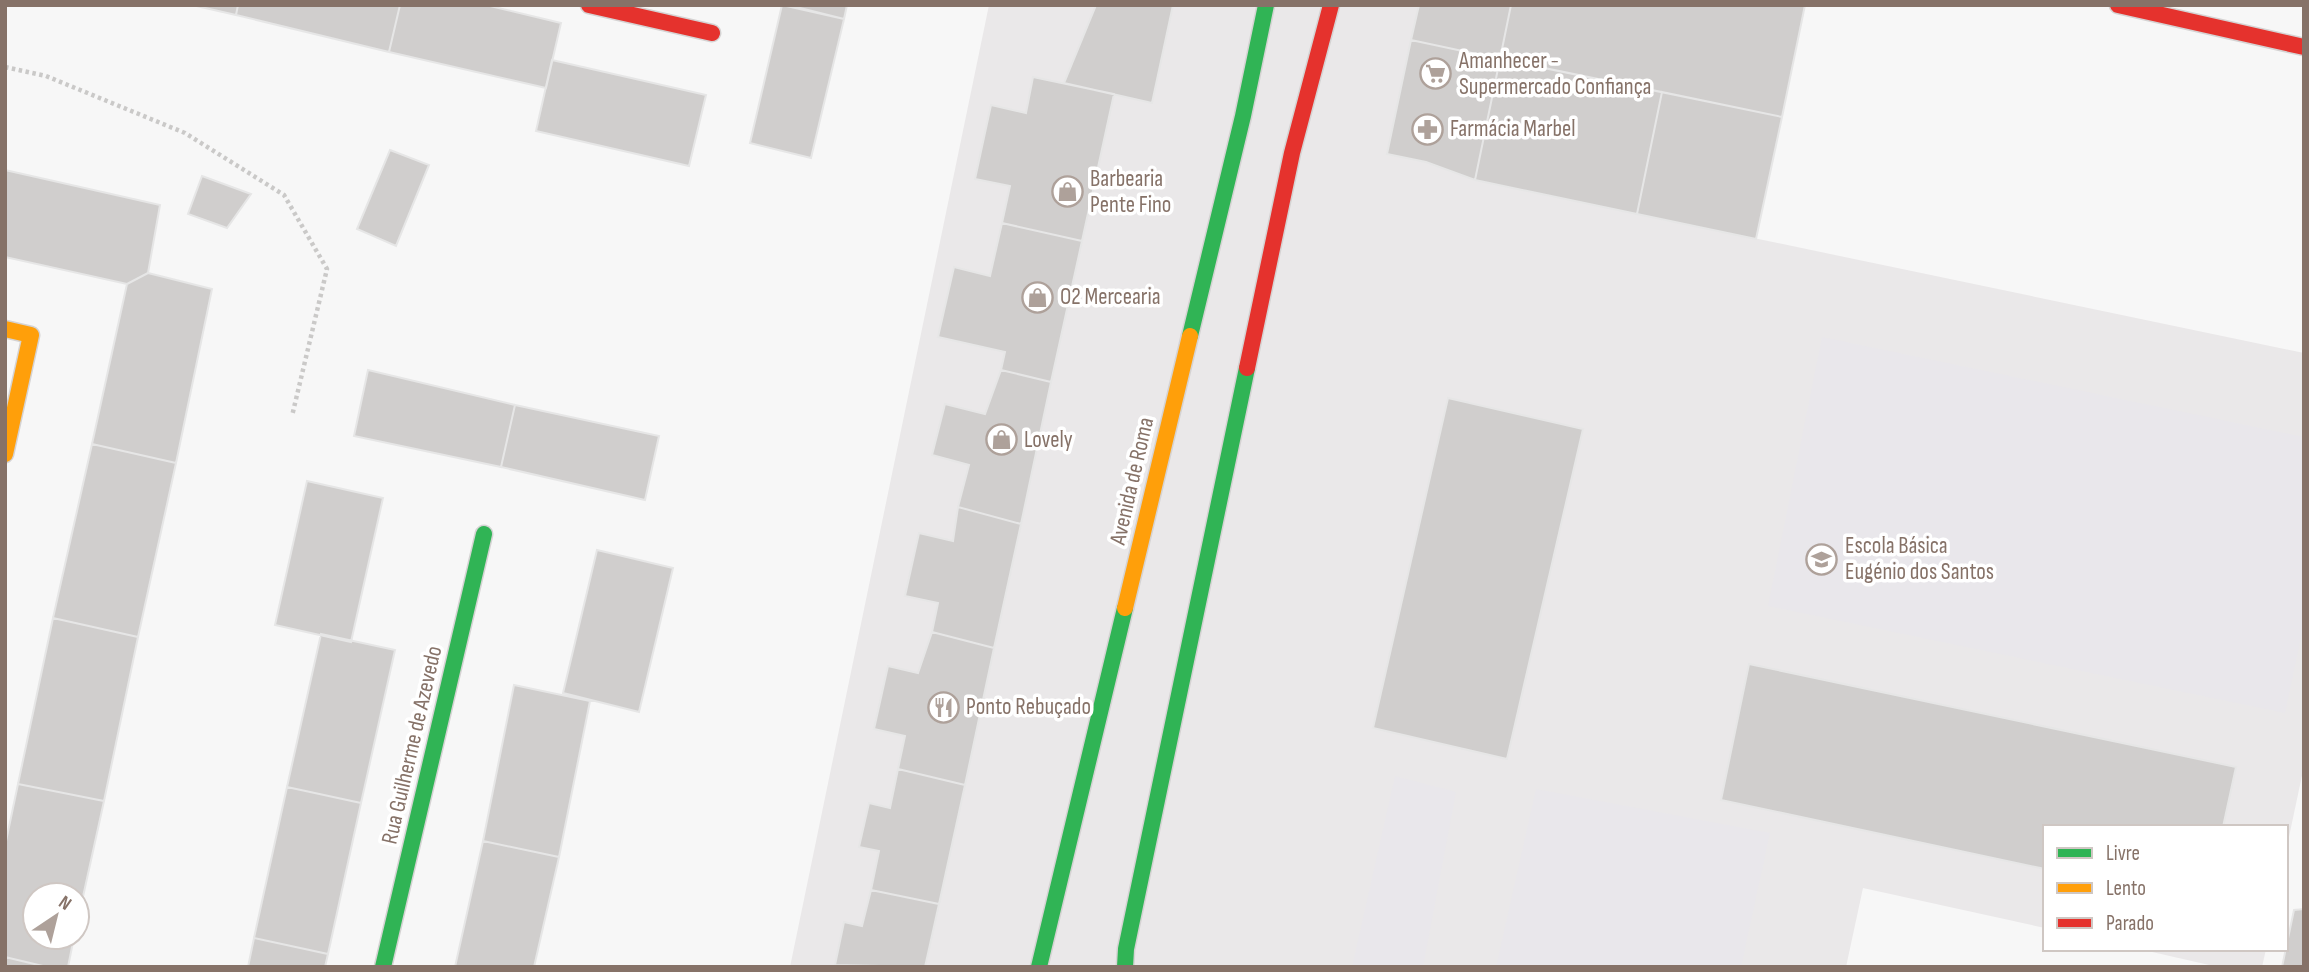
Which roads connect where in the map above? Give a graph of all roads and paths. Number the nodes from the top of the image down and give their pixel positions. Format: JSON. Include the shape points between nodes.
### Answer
{"nodes":[{"id":1,"x":589,"y":5,"type":"edge"},
{"id":2,"x":1266,"y":5,"type":"edge"},
{"id":3,"x":1331,"y":5,"type":"edge"},
{"id":4,"x":2118,"y":5,"type":"edge"},
{"id":5,"x":712,"y":33,"type":"dead end"},
{"id":6,"x":2304,"y":47,"type":"edge"},
{"id":7,"x":5,"y":68,"type":"edge"},
{"id":8,"x":5,"y":329,"type":"edge"},
{"id":9,"x":292,"y":415,"type":"dead end"},
{"id":10,"x":5,"y":454,"type":"edge"},
{"id":11,"x":484,"y":534,"type":"dead end"},
{"id":12,"x":383,"y":967,"type":"edge"},
{"id":13,"x":1040,"y":967,"type":"edge"},
{"id":14,"x":1125,"y":967,"type":"edge"}],
"edges":[{"from":1,"to":5,"type":"main road"},
{"from":2,"to":13,"type":"main road","name":"Avenida de Roma"},
{"from":3,"to":14,"type":"main road","via":[[1292,153]]},
{"from":4,"to":6,"type":"main road"},
{"from":7,"to":9,"type":"path","via":[[46,75],[185,133],[285,195],[327,269]]},
{"from":8,"to":10,"type":"main road","via":[[31,335]]},
{"from":11,"to":12,"type":"main road","name":"Rua Guilherme de Azevedo"}]}
